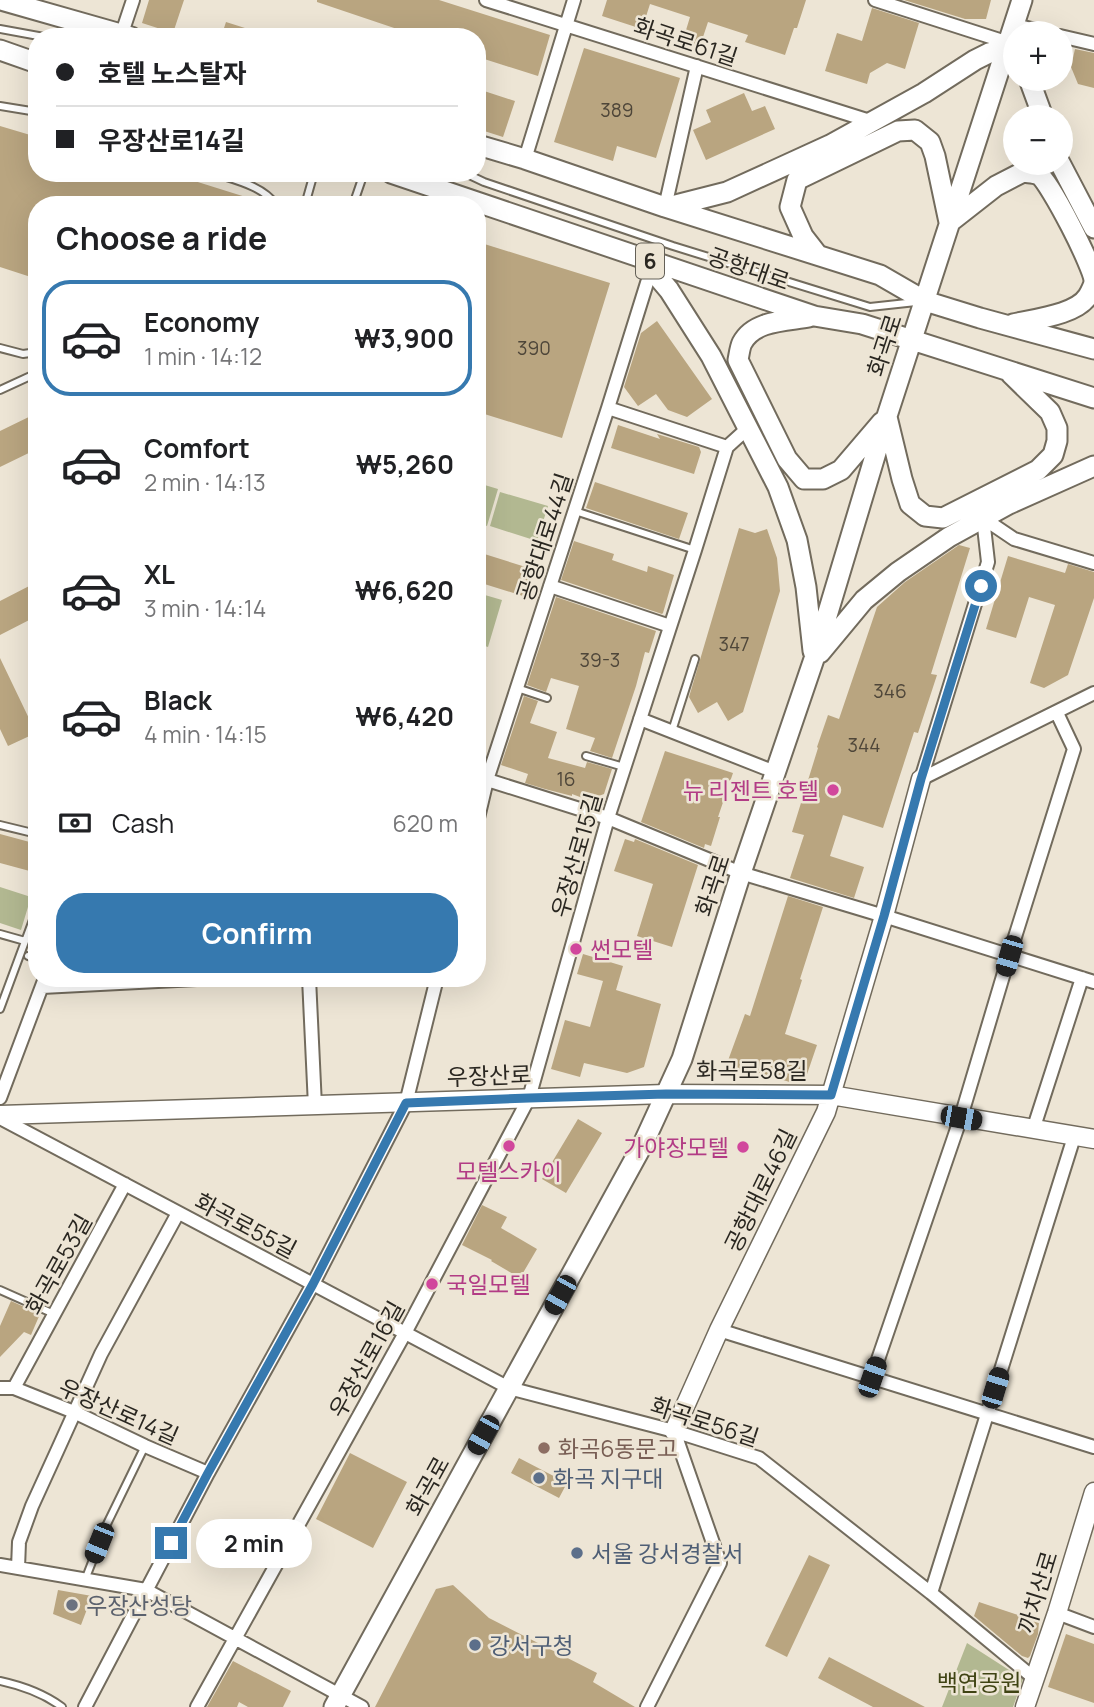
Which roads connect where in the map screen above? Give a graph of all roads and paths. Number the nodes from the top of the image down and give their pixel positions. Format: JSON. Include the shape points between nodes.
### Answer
{"nodes":[{"id":1,"x":1,"y":0,"type":"edge"},
{"id":2,"x":133,"y":0,"type":"edge"},
{"id":3,"x":486,"y":0,"type":"edge"},
{"id":4,"x":574,"y":0,"type":"edge"},
{"id":5,"x":875,"y":0,"type":"edge"},
{"id":6,"x":1022,"y":0,"type":"edge"},
{"id":7,"x":1017,"y":21,"type":"edge"},
{"id":8,"x":566,"y":25,"type":"junction"},
{"id":9,"x":102,"y":28,"type":"edge"},
{"id":10,"x":128,"y":28,"type":"edge"},
{"id":11,"x":0,"y":29,"type":"edge"},
{"id":12,"x":28,"y":34,"type":"edge"},
{"id":13,"x":1073,"y":39,"type":"edge"},
{"id":14,"x":1003,"y":40,"type":"edge"},
{"id":15,"x":1094,"y":44,"type":"edge"},
{"id":16,"x":1003,"y":47,"type":"edge"},
{"id":17,"x":0,"y":50,"type":"edge"},
{"id":18,"x":28,"y":60,"type":"edge"},
{"id":19,"x":697,"y":66,"type":"junction"},
{"id":20,"x":1003,"y":69,"type":"edge"},
{"id":21,"x":0,"y":106,"type":"edge"},
{"id":22,"x":28,"y":111,"type":"edge"},
{"id":23,"x":874,"y":122,"type":"junction"},
{"id":24,"x":486,"y":147,"type":"edge"},
{"id":25,"x":525,"y":159,"type":"junction"},
{"id":26,"x":1066,"y":175,"type":"edge"},
{"id":27,"x":240,"y":182,"type":"edge"},
{"id":28,"x":416,"y":182,"type":"edge"},
{"id":29,"x":484,"y":182,"type":"edge"},
{"id":30,"x":269,"y":196,"type":"edge"},
{"id":31,"x":455,"y":196,"type":"edge"},
{"id":32,"x":486,"y":207,"type":"edge"},
{"id":33,"x":665,"y":207,"type":"junction"},
{"id":34,"x":950,"y":223,"type":"junction"},
{"id":35,"x":1094,"y":228,"type":"edge"},
{"id":36,"x":817,"y":254,"type":"junction"},
{"id":37,"x":646,"y":264,"type":"junction"},
{"id":38,"x":925,"y":301,"type":"junction"},
{"id":39,"x":814,"y":316,"type":"junction"},
{"id":40,"x":1009,"y":325,"type":"junction"},
{"id":41,"x":912,"y":340,"type":"junction"},
{"id":42,"x":0,"y":348,"type":"edge"},
{"id":43,"x":1094,"y":349,"type":"edge"},
{"id":44,"x":28,"y":353,"type":"edge"},
{"id":45,"x":1006,"y":370,"type":"junction"},
{"id":46,"x":28,"y":377,"type":"edge"},
{"id":47,"x":0,"y":390,"type":"edge"},
{"id":48,"x":1087,"y":392,"type":"edge"},
{"id":49,"x":608,"y":408,"type":"junction"},
{"id":50,"x":887,"y":416,"type":"junction"},
{"id":51,"x":748,"y":428,"type":"junction"},
{"id":52,"x":727,"y":447,"type":"junction"},
{"id":53,"x":1094,"y":466,"type":"edge"},
{"id":54,"x":575,"y":511,"type":"junction"},
{"id":55,"x":984,"y":518,"type":"junction"},
{"id":56,"x":695,"y":550,"type":"junction"},
{"id":57,"x":1094,"y":563,"type":"edge"},
{"id":58,"x":551,"y":586,"type":"junction"},
{"id":59,"x":670,"y":626,"type":"junction"},
{"id":60,"x":695,"y":659,"type":"dead end"},
{"id":61,"x":814,"y":659,"type":"junction"},
{"id":62,"x":517,"y":688,"type":"junction"},
{"id":63,"x":1094,"y":693,"type":"edge"},
{"id":64,"x":547,"y":698,"type":"dead end"},
{"id":65,"x":1057,"y":713,"type":"junction"},
{"id":66,"x":640,"y":719,"type":"junction"},
{"id":67,"x":672,"y":731,"type":"junction"},
{"id":68,"x":586,"y":756,"type":"dead end"},
{"id":69,"x":624,"y":767,"type":"junction"},
{"id":70,"x":486,"y":771,"type":"edge"},
{"id":71,"x":775,"y":772,"type":"junction"},
{"id":72,"x":921,"y":779,"type":"junction"},
{"id":73,"x":486,"y":780,"type":"edge"},
{"id":74,"x":608,"y":818,"type":"junction"},
{"id":75,"x":0,"y":825,"type":"edge"},
{"id":76,"x":28,"y":832,"type":"edge"},
{"id":77,"x":741,"y":873,"type":"junction"},
{"id":78,"x":884,"y":916,"type":"junction"},
{"id":79,"x":0,"y":933,"type":"edge"},
{"id":80,"x":28,"y":933,"type":"edge"},
{"id":81,"x":25,"y":941,"type":"junction"},
{"id":82,"x":1009,"y":956,"type":"junction"},
{"id":83,"x":1088,"y":980,"type":"edge"},
{"id":84,"x":42,"y":987,"type":"edge"},
{"id":85,"x":309,"y":987,"type":"edge"},
{"id":86,"x":435,"y":987,"type":"edge"},
{"id":87,"x":0,"y":1009,"type":"edge"},
{"id":88,"x":666,"y":1094,"type":"junction"},
{"id":89,"x":831,"y":1095,"type":"junction"},
{"id":90,"x":0,"y":1098,"type":"edge"},
{"id":91,"x":529,"y":1098,"type":"junction"},
{"id":92,"x":406,"y":1103,"type":"junction"},
{"id":93,"x":315,"y":1106,"type":"junction"},
{"id":94,"x":0,"y":1116,"type":"edge"},
{"id":95,"x":961,"y":1118,"type":"junction"},
{"id":96,"x":1033,"y":1130,"type":"junction"},
{"id":97,"x":1074,"y":1137,"type":"junction"},
{"id":98,"x":1094,"y":1139,"type":"edge"},
{"id":99,"x":125,"y":1184,"type":"junction"},
{"id":100,"x":178,"y":1213,"type":"junction"},
{"id":101,"x":313,"y":1284,"type":"junction"},
{"id":102,"x":0,"y":1290,"type":"edge"},
{"id":103,"x":54,"y":1314,"type":"junction"},
{"id":104,"x":719,"y":1330,"type":"junction"},
{"id":105,"x":405,"y":1333,"type":"junction"},
{"id":106,"x":872,"y":1377,"type":"junction"},
{"id":107,"x":0,"y":1388,"type":"edge"},
{"id":108,"x":14,"y":1388,"type":"junction"},
{"id":109,"x":509,"y":1388,"type":"junction"},
{"id":110,"x":75,"y":1412,"type":"junction"},
{"id":111,"x":988,"y":1413,"type":"junction"},
{"id":112,"x":674,"y":1431,"type":"junction"},
{"id":113,"x":145,"y":1447,"type":"junction"},
{"id":114,"x":1094,"y":1447,"type":"edge"},
{"id":115,"x":208,"y":1473,"type":"junction"},
{"id":116,"x":1094,"y":1492,"type":"edge"},
{"id":117,"x":0,"y":1566,"type":"edge"},
{"id":118,"x":18,"y":1569,"type":"junction"},
{"id":119,"x":85,"y":1580,"type":"junction"},
{"id":120,"x":146,"y":1590,"type":"junction"},
{"id":121,"x":931,"y":1593,"type":"junction"},
{"id":122,"x":1057,"y":1613,"type":"junction"},
{"id":123,"x":1094,"y":1627,"type":"edge"},
{"id":124,"x":236,"y":1639,"type":"junction"},
{"id":125,"x":1035,"y":1679,"type":"junction"},
{"id":126,"x":0,"y":1681,"type":"edge"},
{"id":127,"x":337,"y":1701,"type":"edge"},
{"id":128,"x":62,"y":1707,"type":"edge"},
{"id":129,"x":85,"y":1707,"type":"edge"},
{"id":130,"x":197,"y":1707,"type":"edge"},
{"id":131,"x":362,"y":1707,"type":"edge"},
{"id":132,"x":647,"y":1707,"type":"edge"},
{"id":133,"x":1026,"y":1707,"type":"edge"}],
"edges":[{"from":1,"to":9,"type":"main road"},
{"from":2,"to":10,"type":"street"},
{"from":3,"to":8,"type":"street","name":"화곡로61길"},
{"from":4,"to":8,"type":"street"},
{"from":5,"to":14,"type":"street"},
{"from":6,"to":7,"type":"main road","name":"화곡로"},
{"from":8,"to":19,"type":"street","name":"화곡로61길"},
{"from":8,"to":25,"type":"street"},
{"from":11,"to":12,"type":"lane"},
{"from":13,"to":15,"type":"street"},
{"from":16,"to":23,"type":"main road"},
{"from":17,"to":18,"type":"main road"},
{"from":19,"to":23,"type":"street","name":"화곡로61길"},
{"from":19,"to":33,"type":"street"},
{"from":20,"to":34,"type":"main road","name":"화곡로"},
{"from":21,"to":22,"type":"lane"},
{"from":23,"to":33,"type":"main road","via":[[727,192]]},
{"from":24,"to":25,"type":"main road","name":"공항대로"},
{"from":25,"to":33,"type":"main road","name":"공항대로"},
{"from":26,"to":35,"type":"main road"},
{"from":27,"to":30,"type":"lane"},
{"from":28,"to":31,"type":"main road","name":"공항대로","number":"6"},
{"from":29,"to":38,"type":"lane","via":[[870,307]]},
{"from":32,"to":37,"type":"main road","name":"공항대로","number":"6"},
{"from":33,"to":36,"type":"main road","name":"공항대로"},
{"from":34,"to":36,"type":"main road","via":[[930,142],[915,130],[898,131],[797,180],[790,207]]},
{"from":34,"to":38,"type":"main road","name":"화곡로"},
{"from":34,"to":40,"type":"main road","via":[[996,186],[1023,172],[1040,176],[1054,194],[1094,282],[1087,298],[1076,307]]},
{"from":36,"to":38,"type":"main road","name":"공항대로","via":[[880,275]]},
{"from":37,"to":39,"type":"main road","name":"공항대로","number":"6"},
{"from":37,"to":49,"type":"street","name":"공항대로44길"},
{"from":37,"to":51,"type":"main road","via":[[669,290],[711,356]]},
{"from":38,"to":40,"type":"main road","name":"공항대로"},
{"from":38,"to":41,"type":"main road","name":"화곡로"},
{"from":39,"to":41,"type":"main road","name":"공항대로","number":"6","via":[[862,324]]},
{"from":39,"to":50,"type":"main road","via":[[753,330],[742,343],[738,360],[787,459],[804,479],[823,479],[841,470]]},
{"from":40,"to":43,"type":"main road","name":"공항대로"},
{"from":41,"to":45,"type":"main road","name":"공항대로","number":"6"},
{"from":41,"to":50,"type":"main road","name":"화곡로"},
{"from":42,"to":44,"type":"lane"},
{"from":45,"to":48,"type":"main road","name":"공항대로","number":"6"},
{"from":45,"to":50,"type":"main road","via":[[1050,412],[1057,428],[1053,455],[1038,470],[943,518],[925,516],[911,504]]},
{"from":46,"to":47,"type":"lane"},
{"from":49,"to":52,"type":"street"},
{"from":49,"to":54,"type":"street","name":"공항대로44길"},
{"from":50,"to":61,"type":"main road","name":"화곡로"},
{"from":51,"to":52,"type":"street"},
{"from":51,"to":61,"type":"main road","via":[[778,487],[797,540]]},
{"from":52,"to":56,"type":"street","name":"우장산로15길"},
{"from":53,"to":55,"type":"main road"},
{"from":54,"to":56,"type":"lane"},
{"from":54,"to":58,"type":"street","name":"공항대로44길"},
{"from":55,"to":57,"type":"street","via":[[1014,539]]},
{"from":55,"to":61,"type":"main road","via":[[949,537],[864,600]]},
{"from":55,"to":72,"type":"street","via":[[988,562]]},
{"from":56,"to":59,"type":"street","name":"우장산로15길"},
{"from":58,"to":59,"type":"street"},
{"from":58,"to":62,"type":"street","name":"공항대로44길"},
{"from":59,"to":66,"type":"street","name":"우장산로15길"},
{"from":60,"to":67,"type":"lane"},
{"from":61,"to":71,"type":"main road","name":"화곡로"},
{"from":62,"to":64,"type":"lane"},
{"from":62,"to":70,"type":"street","name":"공항대로44길"},
{"from":63,"to":65,"type":"street"},
{"from":65,"to":72,"type":"street"},
{"from":65,"to":82,"type":"street","via":[[1074,749]]},
{"from":66,"to":67,"type":"street"},
{"from":66,"to":69,"type":"street","name":"우장산로15길"},
{"from":67,"to":71,"type":"street"},
{"from":68,"to":69,"type":"lane"},
{"from":69,"to":74,"type":"street","name":"우장산로15길"},
{"from":71,"to":77,"type":"main road","name":"화곡로"},
{"from":72,"to":78,"type":"street","name":"공항대로46길"},
{"from":73,"to":74,"type":"street"},
{"from":74,"to":77,"type":"street"},
{"from":74,"to":91,"type":"street","name":"우장산로15길"},
{"from":75,"to":76,"type":"lane"},
{"from":77,"to":78,"type":"street"},
{"from":77,"to":88,"type":"main road","name":"화곡로","via":[[682,1059]]},
{"from":78,"to":82,"type":"street"},
{"from":78,"to":89,"type":"street","name":"공항대로46길"},
{"from":79,"to":81,"type":"lane"},
{"from":80,"to":81,"type":"lane"},
{"from":81,"to":87,"type":"lane"},
{"from":82,"to":83,"type":"street"},
{"from":82,"to":95,"type":"street"},
{"from":83,"to":96,"type":"street"},
{"from":84,"to":90,"type":"street"},
{"from":85,"to":93,"type":"street"},
{"from":86,"to":92,"type":"street"},
{"from":88,"to":89,"type":"street","name":"화곡로58길"},
{"from":88,"to":91,"type":"street","name":"우장산로"},
{"from":88,"to":109,"type":"main road","name":"화곡로"},
{"from":89,"to":95,"type":"street","name":"화곡로58길"},
{"from":89,"to":104,"type":"street","name":"공항대로46길"},
{"from":91,"to":92,"type":"street","name":"우장산로"},
{"from":91,"to":105,"type":"street","name":"우장산로16길"},
{"from":92,"to":93,"type":"street","name":"우장산로"},
{"from":92,"to":101,"type":"street"},
{"from":93,"to":94,"type":"street","name":"우장산로"},
{"from":94,"to":99,"type":"street","name":"화곡로55길"},
{"from":95,"to":96,"type":"street","name":"화곡로58길"},
{"from":95,"to":106,"type":"street"},
{"from":96,"to":97,"type":"street","name":"화곡로58길"},
{"from":97,"to":98,"type":"street","name":"화곡로58길"},
{"from":97,"to":111,"type":"street"},
{"from":99,"to":100,"type":"street","name":"화곡로55길"},
{"from":99,"to":103,"type":"street","name":"화곡로53길"},
{"from":100,"to":101,"type":"street","name":"화곡로55길"},
{"from":100,"to":110,"type":"street","via":[[101,1354]]},
{"from":101,"to":105,"type":"street","name":"화곡로55길"},
{"from":101,"to":115,"type":"street"},
{"from":102,"to":103,"type":"lane"},
{"from":103,"to":108,"type":"street","name":"화곡로53길"},
{"from":104,"to":106,"type":"street"},
{"from":104,"to":112,"type":"street","name":"공항대로46길"},
{"from":105,"to":109,"type":"street","name":"화곡로55길"},
{"from":105,"to":124,"type":"street","name":"우장산로16길"},
{"from":106,"to":111,"type":"street"},
{"from":107,"to":108,"type":"street"},
{"from":108,"to":110,"type":"street","name":"우장산로14길"},
{"from":109,"to":112,"type":"street","name":"화곡로56길"},
{"from":109,"to":127,"type":"main road","name":"화곡로"},
{"from":110,"to":113,"type":"street","name":"우장산로14길"},
{"from":110,"to":118,"type":"street","via":[[27,1519],[19,1542]]},
{"from":111,"to":114,"type":"street"},
{"from":111,"to":121,"type":"street"},
{"from":112,"to":121,"type":"street","name":"화곡로56길","via":[[759,1458]]},
{"from":112,"to":132,"type":"street","via":[[720,1563]]},
{"from":113,"to":115,"type":"street","name":"우장산로14길"},
{"from":113,"to":119,"type":"lane"},
{"from":115,"to":120,"type":"street"},
{"from":116,"to":122,"type":"street","name":"까치산로"},
{"from":117,"to":118,"type":"street"},
{"from":118,"to":119,"type":"street"},
{"from":119,"to":120,"type":"street"},
{"from":120,"to":124,"type":"street"},
{"from":120,"to":129,"type":"street"},
{"from":121,"to":125,"type":"street","name":"화곡로56길"},
{"from":122,"to":123,"type":"street"},
{"from":122,"to":125,"type":"street","name":"까치산로"},
{"from":124,"to":127,"type":"street"},
{"from":124,"to":130,"type":"street"},
{"from":125,"to":133,"type":"street","name":"까치산로"},
{"from":126,"to":128,"type":"lane","via":[[21,1685]]},
{"from":127,"to":131,"type":"street"}]}
